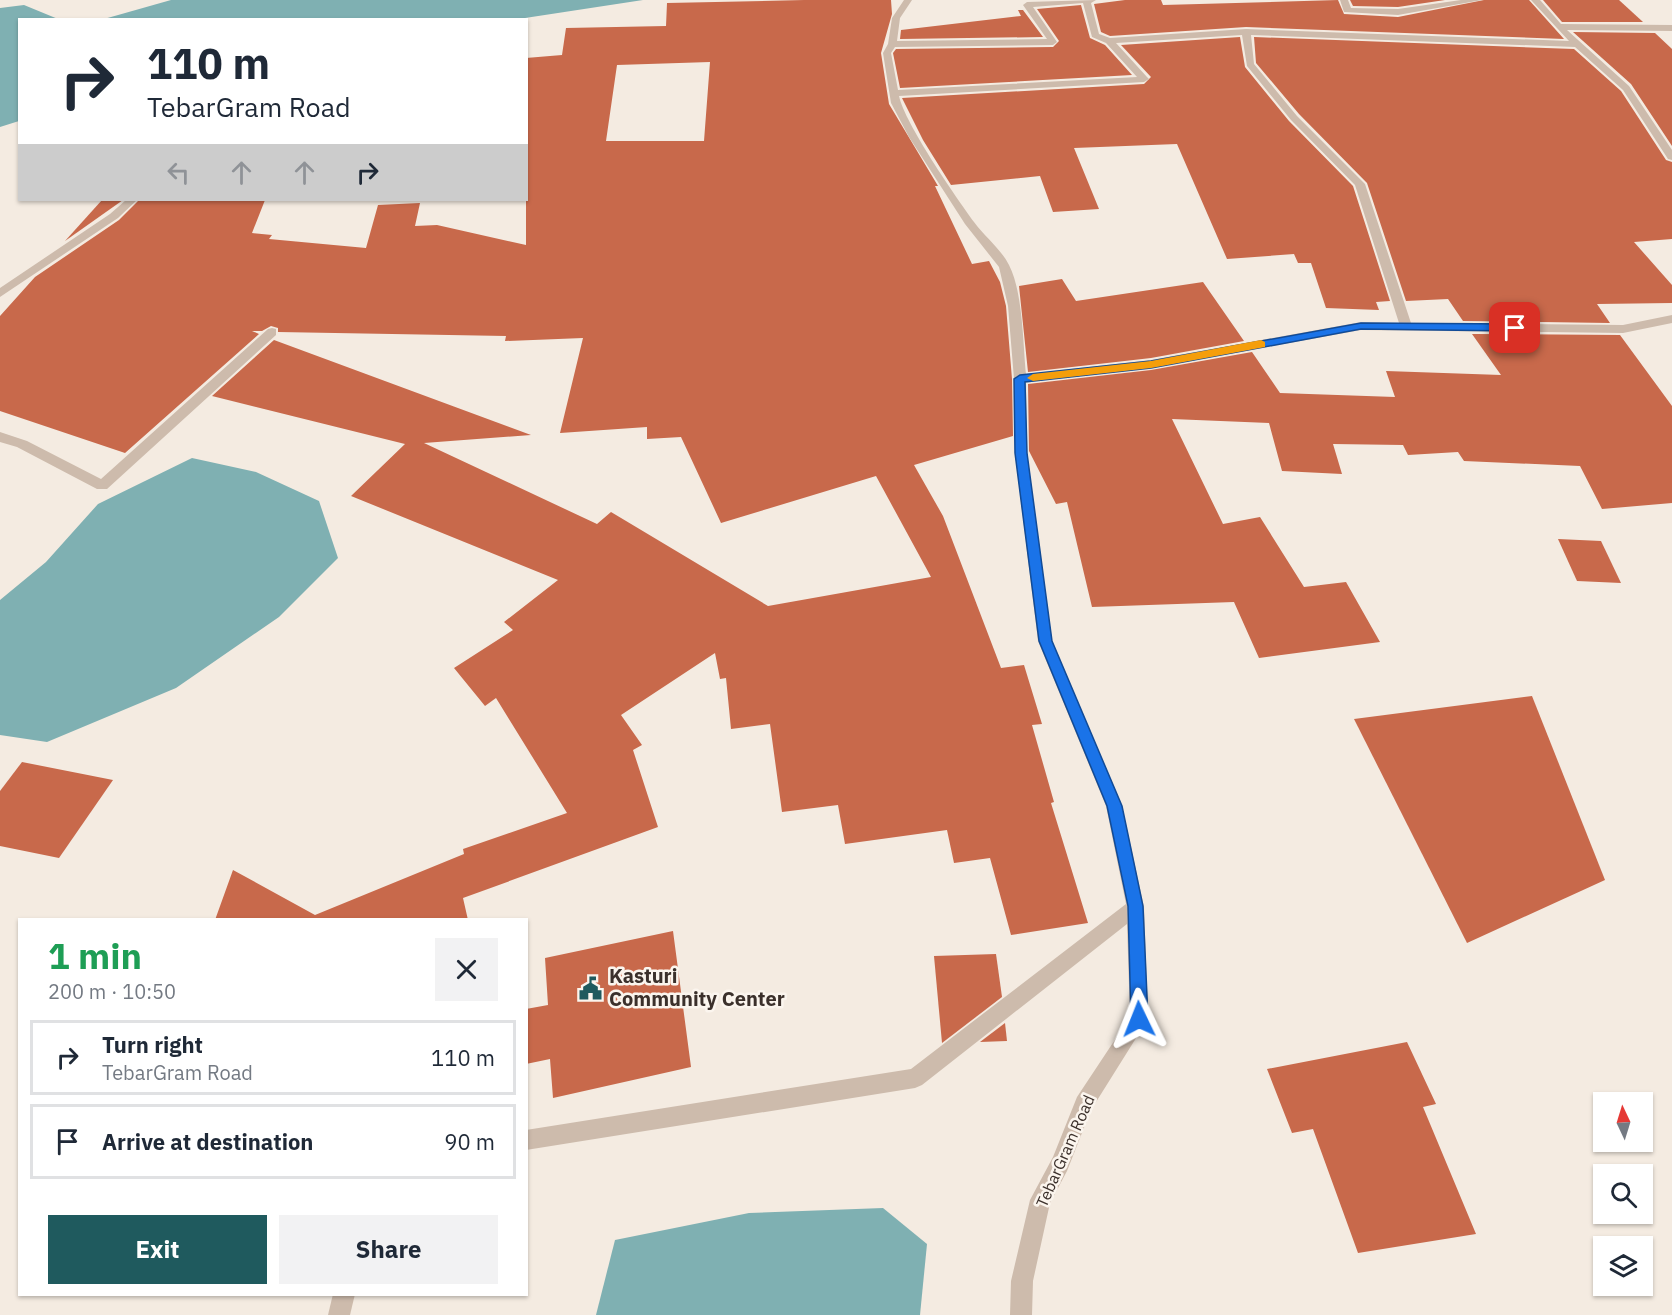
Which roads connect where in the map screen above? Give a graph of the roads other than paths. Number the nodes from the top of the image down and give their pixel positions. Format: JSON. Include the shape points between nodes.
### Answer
{"nodes":[{"id":1,"x":908,"y":0,"type":"edge"},
{"id":2,"x":1086,"y":0,"type":"edge"},
{"id":3,"x":1092,"y":0,"type":"edge"},
{"id":4,"x":1344,"y":0,"type":"edge"},
{"id":5,"x":1478,"y":0,"type":"edge"},
{"id":6,"x":1535,"y":0,"type":"edge"},
{"id":7,"x":1559,"y":27,"type":"junction"},
{"id":8,"x":1672,"y":28,"type":"edge"},
{"id":9,"x":1246,"y":32,"type":"junction"},
{"id":10,"x":1109,"y":41,"type":"junction"},
{"id":11,"x":892,"y":44,"type":"junction"},
{"id":12,"x":1576,"y":44,"type":"junction"},
{"id":13,"x":894,"y":93,"type":"junction"},
{"id":14,"x":1672,"y":157,"type":"edge"},
{"id":15,"x":131,"y":201,"type":"edge"},
{"id":16,"x":0,"y":292,"type":"edge"},
{"id":17,"x":1672,"y":319,"type":"edge"},
{"id":18,"x":1406,"y":326,"type":"junction"},
{"id":19,"x":272,"y":332,"type":"dead end"},
{"id":20,"x":1020,"y":379,"type":"junction"},
{"id":21,"x":0,"y":437,"type":"edge"},
{"id":22,"x":1136,"y":906,"type":"junction"},
{"id":23,"x":528,"y":1140,"type":"edge"},
{"id":24,"x":344,"y":1296,"type":"edge"},
{"id":25,"x":339,"y":1315,"type":"edge"},
{"id":26,"x":1021,"y":1315,"type":"edge"}],
"edges":[{"from":1,"to":11,"type":"street","name":"TebarGram Road","via":[[896,18]]},
{"from":2,"to":3,"type":"street"},
{"from":2,"to":10,"type":"street","via":[[1095,35]]},
{"from":2,"to":11,"type":"street","via":[[1027,5],[1053,42]]},
{"from":4,"to":5,"type":"street","via":[[1347,10],[1398,12]]},
{"from":6,"to":7,"type":"street"},
{"from":7,"to":8,"type":"street"},
{"from":7,"to":12,"type":"street"},
{"from":9,"to":10,"type":"street"},
{"from":9,"to":12,"type":"street"},
{"from":9,"to":18,"type":"street","via":[[1250,64],[1294,118],[1360,184]]},
{"from":10,"to":13,"type":"street","via":[[1144,80]]},
{"from":11,"to":13,"type":"street","name":"TebarGram Road","via":[[887,53]]},
{"from":12,"to":14,"type":"street","via":[[1626,88]]},
{"from":13,"to":20,"type":"street","name":"TebarGram Road","via":[[914,137],[949,193],[1004,266],[1014,306]]},
{"from":15,"to":16,"type":"street"},
{"from":17,"to":18,"type":"street","via":[[1623,329]]},
{"from":18,"to":20,"type":"street","via":[[1361,326],[1151,364]]},
{"from":19,"to":21,"type":"street","via":[[102,486],[22,444]]},
{"from":20,"to":22,"type":"street","name":"TebarGram Road","via":[[1021,453],[1045,641],[1114,806]]},
{"from":22,"to":23,"type":"street","via":[[915,1078]]},
{"from":22,"to":26,"type":"street","name":"TebarGram Road","via":[[1139,1019],[1084,1104],[1060,1164],[1040,1200],[1022,1281]]},
{"from":24,"to":25,"type":"street"}]}
